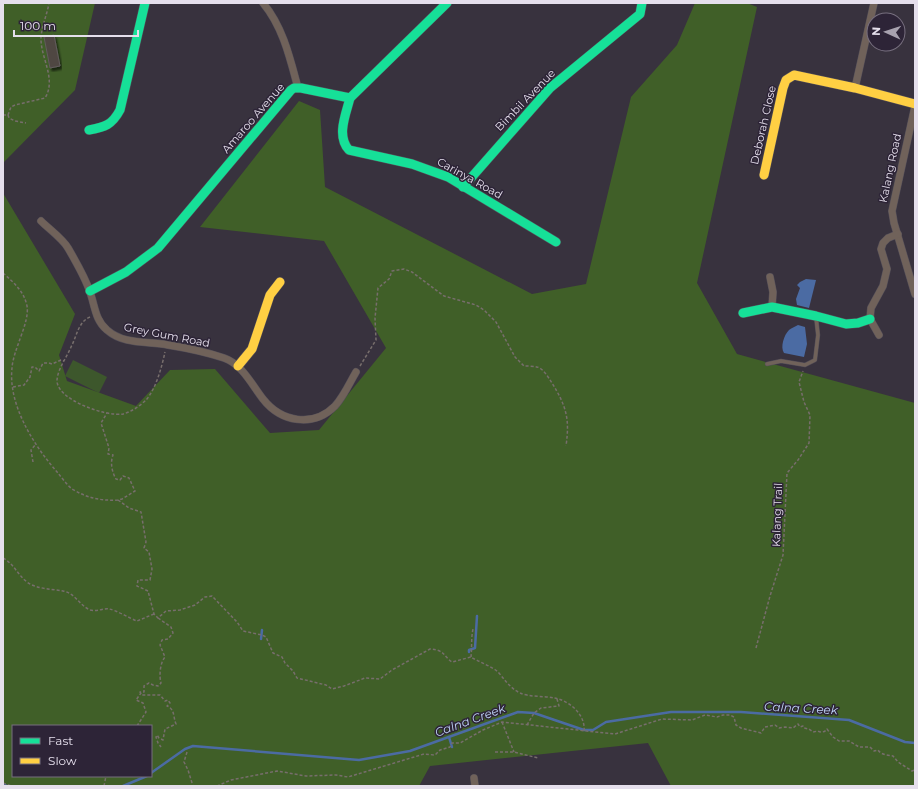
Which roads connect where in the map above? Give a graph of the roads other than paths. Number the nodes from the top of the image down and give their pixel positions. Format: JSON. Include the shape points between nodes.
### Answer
{"nodes":[{"id":1,"x":145,"y":3,"type":"edge"},
{"id":2,"x":262,"y":3,"type":"edge"},
{"id":3,"x":447,"y":3,"type":"edge"},
{"id":4,"x":642,"y":3,"type":"edge"},
{"id":5,"x":874,"y":3,"type":"edge"},
{"id":6,"x":298,"y":88,"type":"junction"},
{"id":7,"x":855,"y":88,"type":"junction"},
{"id":8,"x":350,"y":98,"type":"junction"},
{"id":9,"x":915,"y":105,"type":"edge"},
{"id":10,"x":89,"y":130,"type":"dead end"},
{"id":11,"x":764,"y":175,"type":"dead end"},
{"id":12,"x":463,"y":187,"type":"junction"},
{"id":13,"x":41,"y":220,"type":"dead end"},
{"id":14,"x":898,"y":234,"type":"junction"},
{"id":15,"x":556,"y":242,"type":"dead end"},
{"id":16,"x":770,"y":277,"type":"dead end"},
{"id":17,"x":280,"y":282,"type":"dead end"},
{"id":18,"x":90,"y":291,"type":"junction"},
{"id":19,"x":915,"y":294,"type":"edge"},
{"id":20,"x":772,"y":307,"type":"junction"},
{"id":21,"x":743,"y":313,"type":"dead end"},
{"id":22,"x":816,"y":316,"type":"junction"},
{"id":23,"x":870,"y":319,"type":"junction"},
{"id":24,"x":879,"y":335,"type":"dead end"},
{"id":25,"x":767,"y":364,"type":"dead end"},
{"id":26,"x":238,"y":366,"type":"junction"},
{"id":27,"x":356,"y":372,"type":"road end"}],
"edges":[{"from":1,"to":10,"type":"street","via":[[120,110],[108,126]]},
{"from":2,"to":6,"type":"street","via":[[282,35]]},
{"from":3,"to":8,"type":"street"},
{"from":4,"to":12,"type":"street","name":"Bimbil Avenue","via":[[640,14],[550,88]]},
{"from":5,"to":7,"type":"street"},
{"from":6,"to":8,"type":"street","name":"Amaroo Avenue"},
{"from":6,"to":18,"type":"street","name":"Amaroo Avenue","via":[[291,90],[158,248],[135,266]]},
{"from":7,"to":9,"type":"street","name":"Deborah Close"},
{"from":7,"to":11,"type":"street","name":"Deborah Close","via":[[794,75],[786,80]]},
{"from":8,"to":12,"type":"street","name":"Carinya Road","via":[[341,136],[345,147],[422,167],[448,177]]},
{"from":9,"to":14,"type":"street","name":"Kalang Road","via":[[892,211]]},
{"from":12,"to":15,"type":"street","name":"Carinya Road"},
{"from":13,"to":18,"type":"street","name":"Grey Gum Road","via":[[68,247]]},
{"from":14,"to":19,"type":"street","name":"Kalang Road"},
{"from":14,"to":23,"type":"street","via":[[888,238],[881,249],[886,269],[882,286],[871,308]]},
{"from":16,"to":20,"type":"street"},
{"from":17,"to":26,"type":"street","via":[[270,295],[252,349]]},
{"from":18,"to":26,"type":"street","name":"Grey Gum Road","via":[[96,315],[101,323],[120,338],[223,357]]},
{"from":20,"to":21,"type":"street"},
{"from":20,"to":22,"type":"street"},
{"from":22,"to":23,"type":"street","via":[[846,324]]},
{"from":22,"to":25,"type":"lane","via":[[818,335],[815,360],[805,365],[781,360]]},
{"from":23,"to":24,"type":"street"},
{"from":26,"to":27,"type":"street","name":"Grey Gum Road","via":[[270,406],[286,417],[297,420],[314,418],[328,412],[336,405]]}]}
